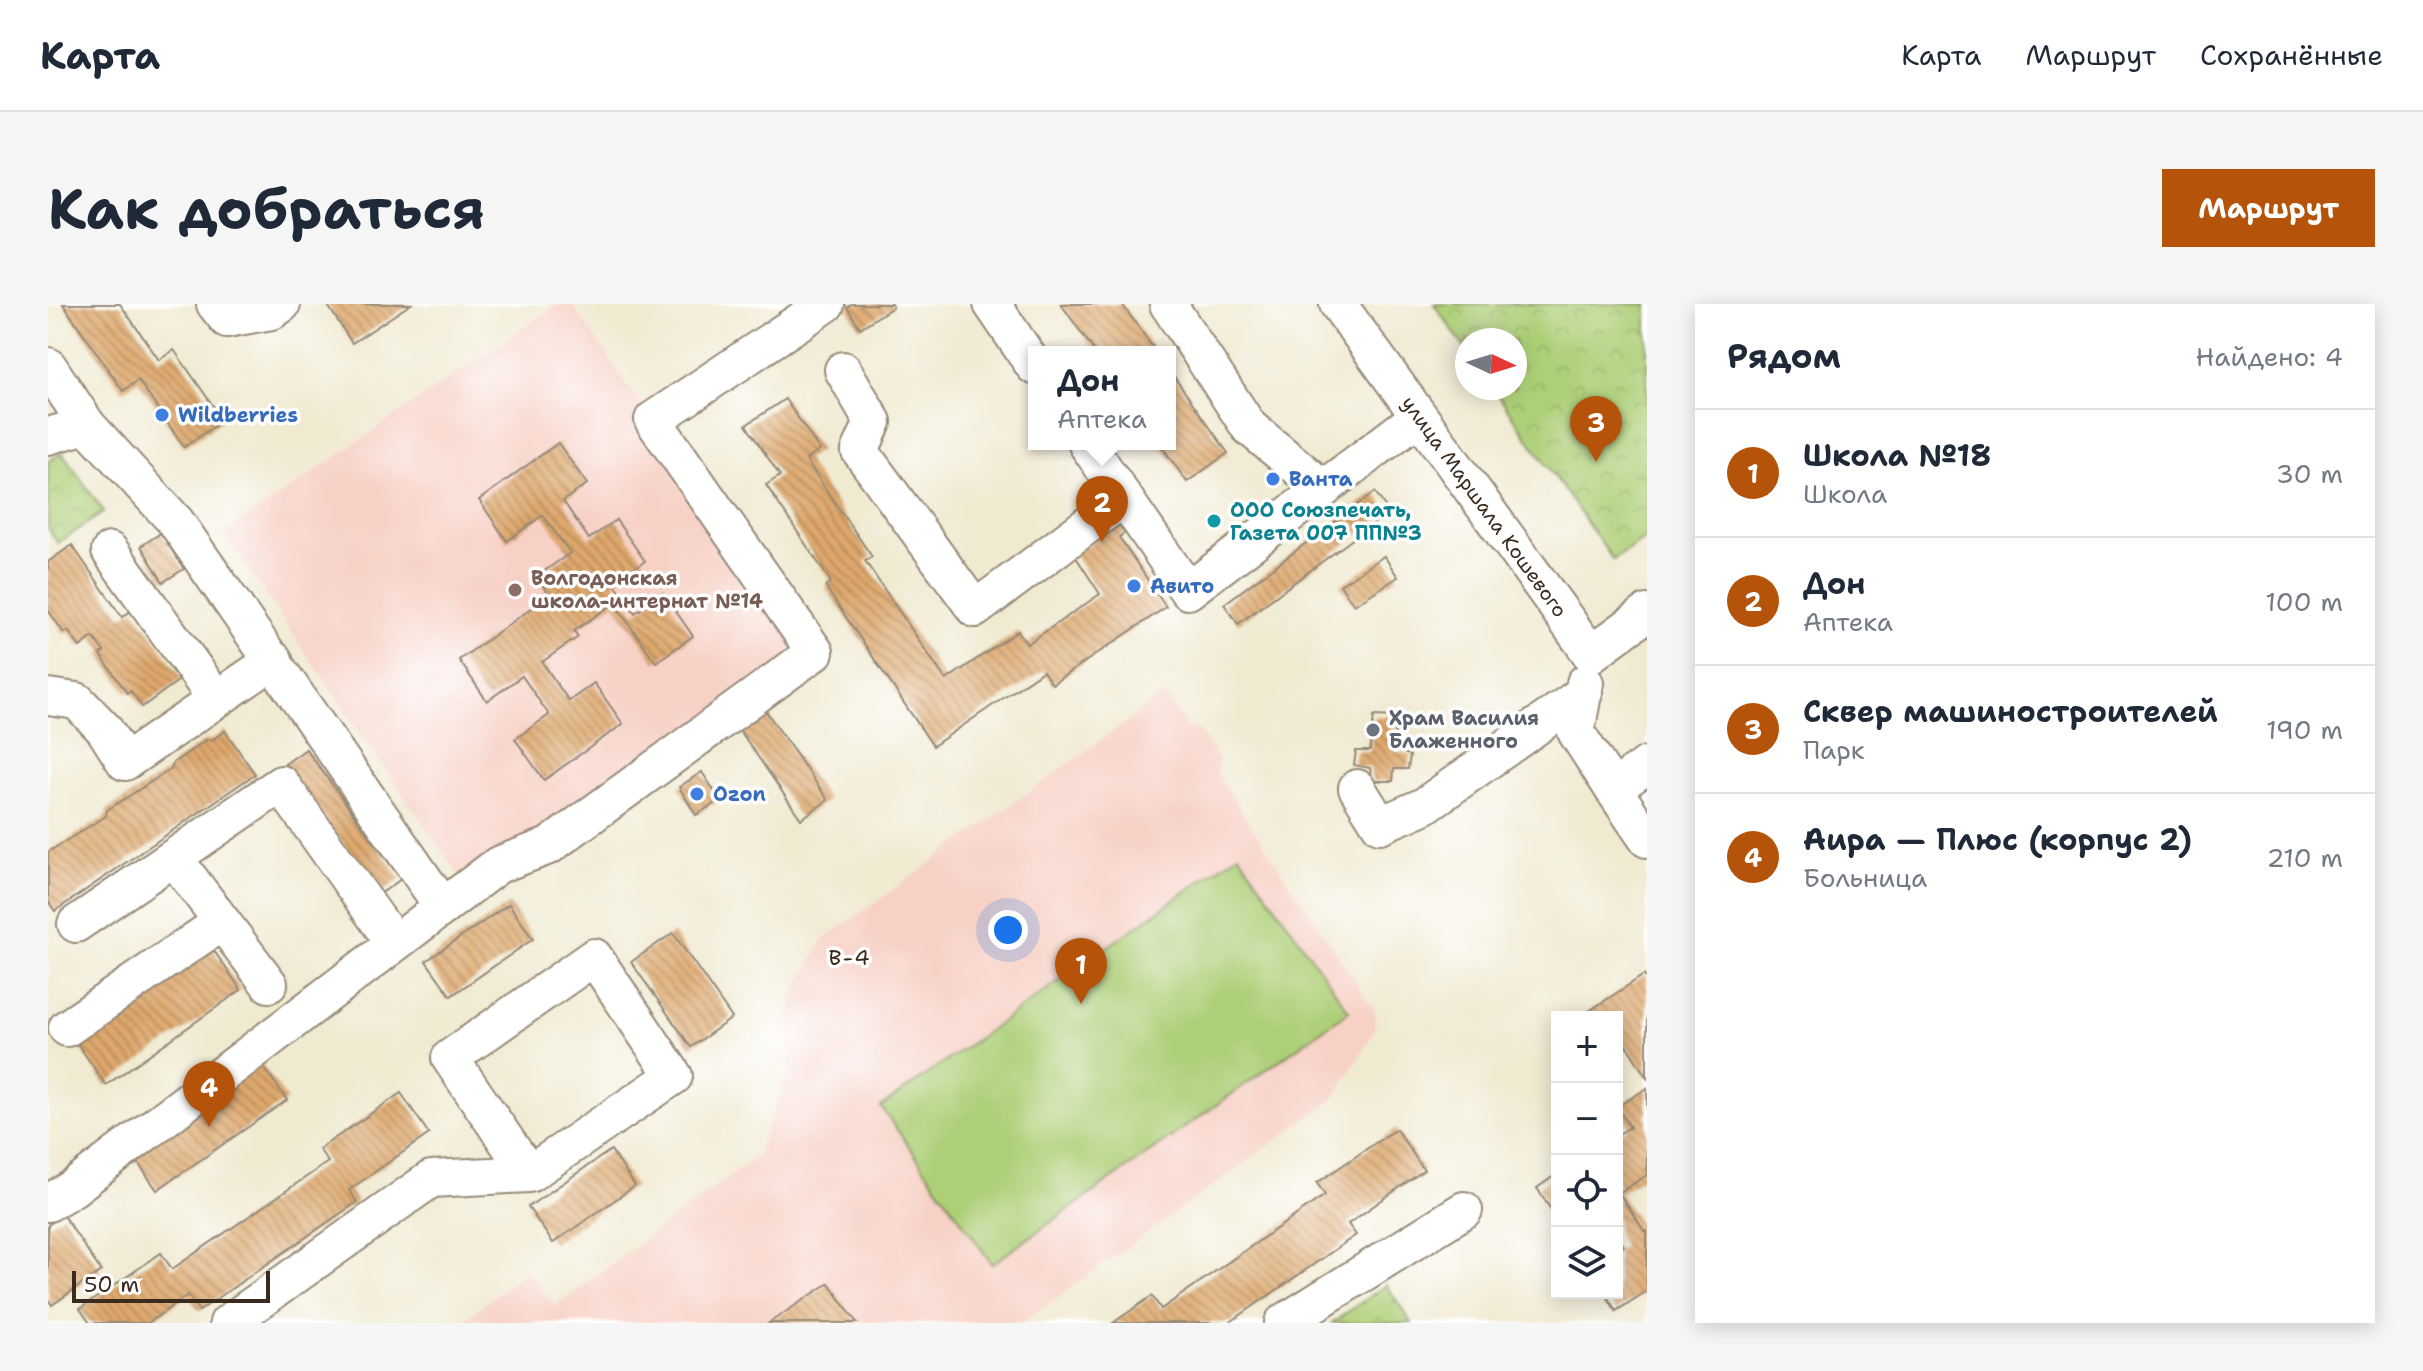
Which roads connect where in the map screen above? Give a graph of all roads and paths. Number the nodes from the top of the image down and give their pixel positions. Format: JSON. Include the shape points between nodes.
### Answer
{"nodes":[{"id":1,"x":215,"y":304,"type":"edge"},
{"id":2,"x":282,"y":304,"type":"edge"},
{"id":3,"x":826,"y":304,"type":"edge"},
{"id":4,"x":992,"y":304,"type":"edge"},
{"id":5,"x":1168,"y":304,"type":"edge"},
{"id":6,"x":1338,"y":304,"type":"edge"},
{"id":7,"x":1028,"y":357,"type":"edge"},
{"id":8,"x":48,"y":366,"type":"edge"},
{"id":9,"x":843,"y":370,"type":"dead end"},
{"id":10,"x":1418,"y":417,"type":"junction"},
{"id":11,"x":87,"y":425,"type":"junction"},
{"id":12,"x":48,"y":436,"type":"edge"},
{"id":13,"x":1091,"y":450,"type":"edge"},
{"id":14,"x":1324,"y":489,"type":"junction"},
{"id":15,"x":1124,"y":498,"type":"junction"},
{"id":16,"x":110,"y":551,"type":"dead end"},
{"id":17,"x":1647,"y":613,"type":"edge"},
{"id":18,"x":1591,"y":654,"type":"junction"},
{"id":19,"x":274,"y":660,"type":"junction"},
{"id":20,"x":1584,"y":693,"type":"junction"},
{"id":21,"x":48,"y":697,"type":"edge"},
{"id":22,"x":216,"y":699,"type":"junction"},
{"id":23,"x":1647,"y":765,"type":"edge"},
{"id":24,"x":1357,"y":788,"type":"dead end"},
{"id":25,"x":1613,"y":789,"type":"junction"},
{"id":26,"x":1647,"y":839,"type":"edge"},
{"id":27,"x":174,"y":858,"type":"junction"},
{"id":28,"x":443,"y":907,"type":"junction"},
{"id":29,"x":222,"y":922,"type":"junction"},
{"id":30,"x":76,"y":924,"type":"dead end"},
{"id":31,"x":394,"y":943,"type":"junction"},
{"id":32,"x":269,"y":984,"type":"dead end"},
{"id":33,"x":67,"y":1028,"type":"dead end"},
{"id":34,"x":529,"y":1174,"type":"junction"},
{"id":35,"x":48,"y":1203,"type":"edge"},
{"id":36,"x":1464,"y":1210,"type":"dead end"},
{"id":37,"x":228,"y":1323,"type":"edge"},
{"id":38,"x":1283,"y":1323,"type":"edge"}],
"edges":[{"from":1,"to":2,"type":"street","via":[[227,319],[272,311]]},
{"from":3,"to":28,"type":"street","via":[[653,420],[815,652],[549,846],[498,865]]},
{"from":4,"to":7,"type":"street"},
{"from":5,"to":14,"type":"street","via":[[1249,427]]},
{"from":6,"to":10,"type":"street","name":"улица Маршала Кошевого"},
{"from":8,"to":11,"type":"street"},
{"from":9,"to":15,"type":"street","via":[[873,422],[860,451],[975,609]]},
{"from":10,"to":14,"type":"street"},
{"from":10,"to":18,"type":"street","name":"улица Маршала Кошевого"},
{"from":11,"to":12,"type":"street"},
{"from":11,"to":19,"type":"street","via":[[176,522]]},
{"from":13,"to":15,"type":"street"},
{"from":14,"to":15,"type":"street","via":[[1188,591]]},
{"from":16,"to":22,"type":"street"},
{"from":17,"to":18,"type":"street"},
{"from":18,"to":20,"type":"street"},
{"from":19,"to":22,"type":"street"},
{"from":19,"to":28,"type":"street"},
{"from":20,"to":24,"type":"street","via":[[1424,806],[1380,825]]},
{"from":20,"to":25,"type":"street","via":[[1576,732]]},
{"from":21,"to":22,"type":"street","via":[[77,701],[125,762]]},
{"from":23,"to":25,"type":"street"},
{"from":25,"to":26,"type":"street"},
{"from":27,"to":29,"type":"street"},
{"from":27,"to":30,"type":"street"},
{"from":27,"to":31,"type":"street","via":[[281,784]]},
{"from":28,"to":31,"type":"street"},
{"from":29,"to":32,"type":"street"},
{"from":29,"to":33,"type":"street"},
{"from":31,"to":35,"type":"street"},
{"from":34,"to":34,"type":"street","via":[[674,1076],[594,957],[450,1058]]},
{"from":34,"to":37,"type":"street","via":[[431,1179]]},
{"from":36,"to":38,"type":"street"}]}
